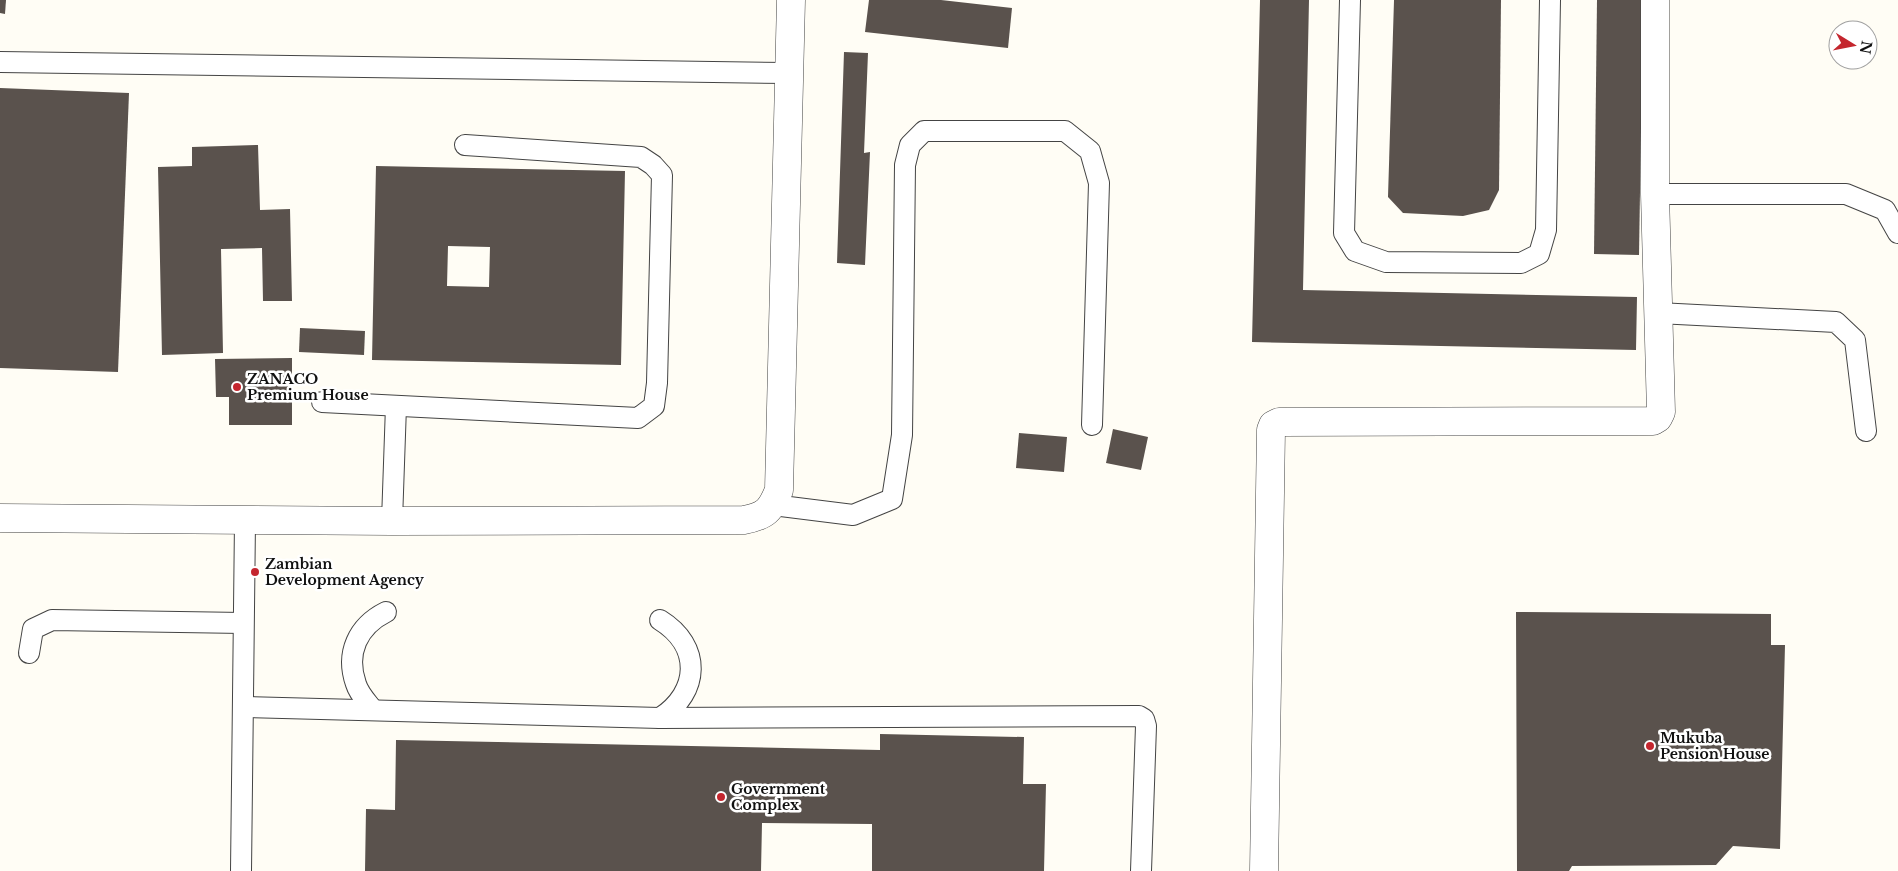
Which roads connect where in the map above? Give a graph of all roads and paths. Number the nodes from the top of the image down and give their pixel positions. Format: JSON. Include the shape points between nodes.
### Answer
{"nodes":[{"id":1,"x":791,"y":0,"type":"edge"},
{"id":2,"x":1350,"y":0,"type":"edge"},
{"id":3,"x":1550,"y":0,"type":"edge"},
{"id":4,"x":1655,"y":0,"type":"edge"},
{"id":5,"x":0,"y":62,"type":"edge"},
{"id":6,"x":788,"y":73,"type":"junction"},
{"id":7,"x":465,"y":145,"type":"dead end"},
{"id":8,"x":1655,"y":194,"type":"junction"},
{"id":9,"x":1898,"y":232,"type":"edge"},
{"id":10,"x":1658,"y":313,"type":"junction"},
{"id":11,"x":322,"y":402,"type":"dead end"},
{"id":12,"x":396,"y":406,"type":"junction"},
{"id":13,"x":1092,"y":425,"type":"dead end"},
{"id":14,"x":1866,"y":431,"type":"dead end"},
{"id":15,"x":773,"y":505,"type":"junction"},
{"id":16,"x":0,"y":518,"type":"edge"},
{"id":17,"x":245,"y":521,"type":"junction"},
{"id":18,"x":392,"y":521,"type":"junction"},
{"id":19,"x":386,"y":612,"type":"dead end"},
{"id":20,"x":660,"y":620,"type":"dead end"},
{"id":21,"x":243,"y":623,"type":"junction"},
{"id":22,"x":29,"y":653,"type":"dead end"},
{"id":23,"x":353,"y":672,"type":"junction"},
{"id":24,"x":243,"y":707,"type":"junction"},
{"id":25,"x":323,"y":709,"type":"junction"},
{"id":26,"x":373,"y":710,"type":"junction"},
{"id":27,"x":660,"y":718,"type":"junction"},
{"id":28,"x":241,"y":871,"type":"edge"},
{"id":29,"x":1141,"y":871,"type":"edge"},
{"id":30,"x":1264,"y":871,"type":"edge"}],
"edges":[{"from":1,"to":6,"type":"street"},
{"from":2,"to":3,"type":"lane","via":[[1344,233],[1355,251],[1386,262],[1511,263],[1521,263],[1539,254],[1546,230]]},
{"from":4,"to":8,"type":"street"},
{"from":5,"to":6,"type":"lane"},
{"from":6,"to":15,"type":"street","via":[[779,490]]},
{"from":7,"to":12,"type":"lane","via":[[641,157],[662,175],[654,406],[638,418]]},
{"from":8,"to":9,"type":"lane","via":[[1846,194],[1885,210]]},
{"from":8,"to":10,"type":"street"},
{"from":10,"to":14,"type":"lane","via":[[1836,322],[1855,340]]},
{"from":10,"to":30,"type":"street","via":[[1660,412],[1653,421],[1279,422],[1273,425],[1270,430]]},
{"from":11,"to":12,"type":"lane"},
{"from":12,"to":18,"type":"lane"},
{"from":13,"to":15,"type":"lane","via":[[1099,183],[1090,152],[1065,131],[924,131],[910,145],[905,165],[902,435],[892,499],[854,515]]},
{"from":15,"to":18,"type":"street","via":[[757,517],[744,520]]},
{"from":16,"to":17,"type":"street"},
{"from":17,"to":18,"type":"street"},
{"from":17,"to":21,"type":"lane"},
{"from":19,"to":23,"type":"lane","via":[[364,628],[352,657]]},
{"from":20,"to":27,"type":"lane","via":[[680,636],[691,660],[691,672],[682,699]]},
{"from":21,"to":22,"type":"lane","via":[[52,620],[33,629]]},
{"from":21,"to":24,"type":"lane"},
{"from":23,"to":25,"type":"lane","via":[[334,702]]},
{"from":23,"to":26,"type":"lane","via":[[356,686]]},
{"from":24,"to":25,"type":"lane"},
{"from":24,"to":28,"type":"lane"},
{"from":25,"to":26,"type":"lane"},
{"from":26,"to":27,"type":"lane"},
{"from":27,"to":29,"type":"lane","via":[[1139,716],[1146,726]]}]}
